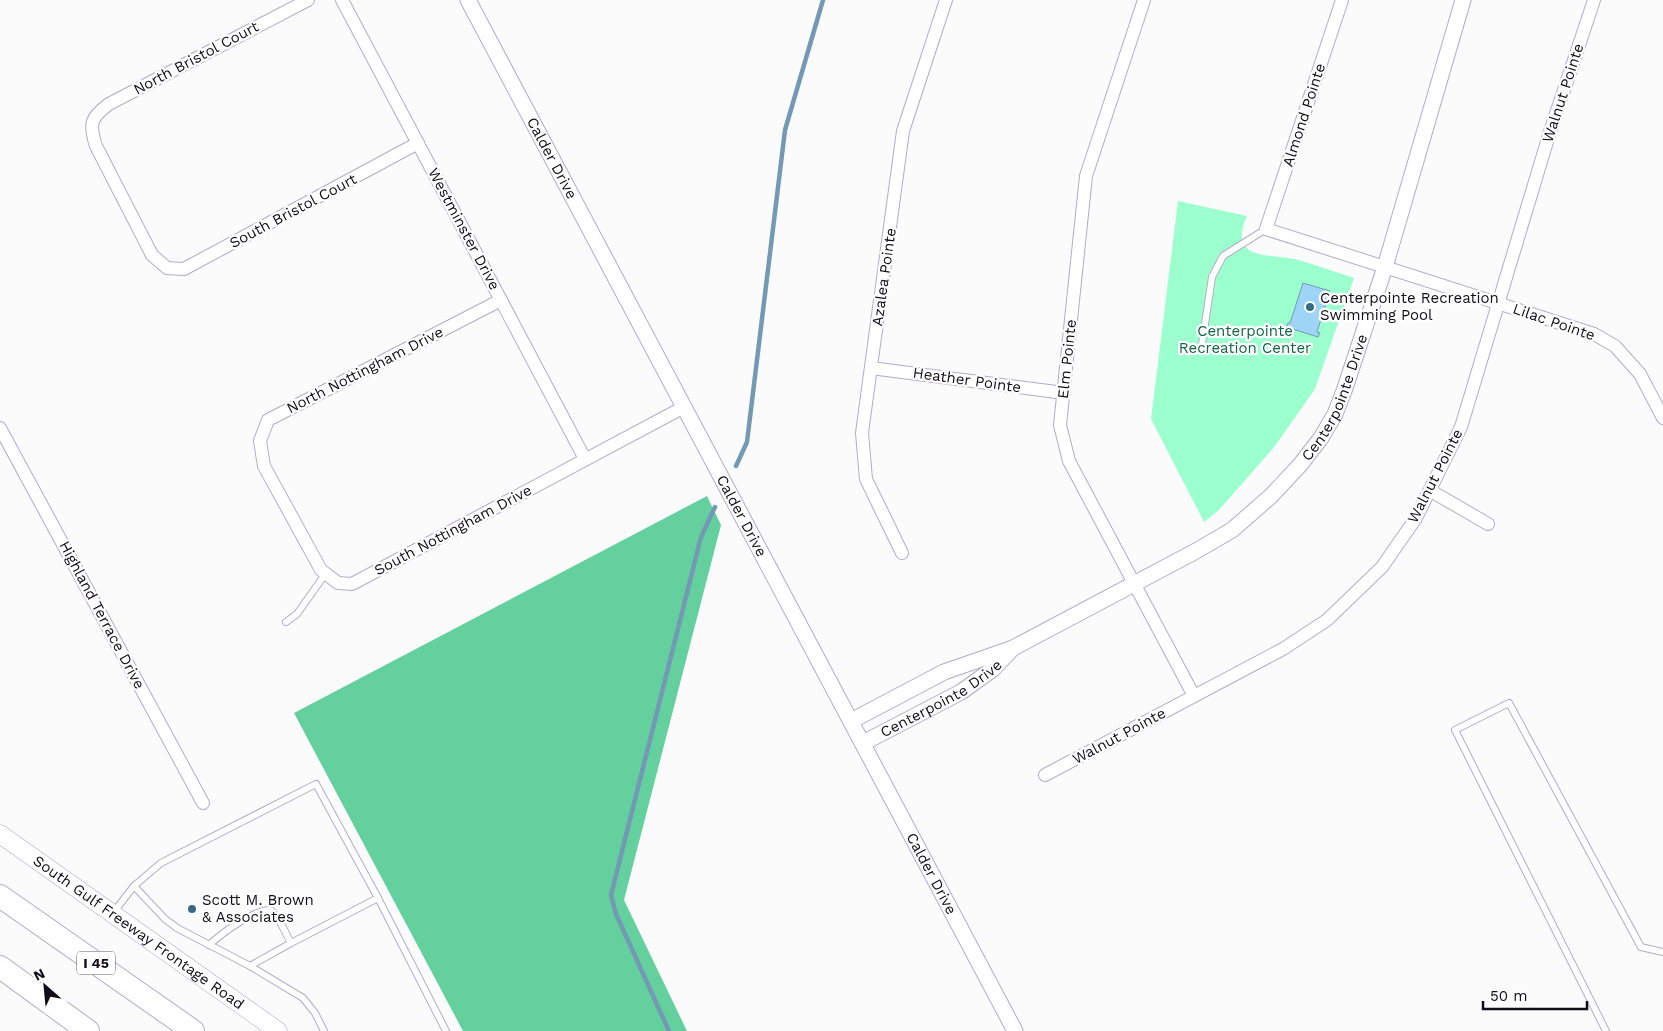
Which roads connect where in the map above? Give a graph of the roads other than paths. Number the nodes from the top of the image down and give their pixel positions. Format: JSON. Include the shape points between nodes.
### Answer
{"nodes":[{"id":1,"x":308,"y":0,"type":"edge"},
{"id":2,"x":342,"y":0,"type":"edge"},
{"id":3,"x":468,"y":0,"type":"edge"},
{"id":4,"x":946,"y":0,"type":"edge"},
{"id":5,"x":1144,"y":0,"type":"edge"},
{"id":6,"x":1342,"y":0,"type":"edge"},
{"id":7,"x":1463,"y":0,"type":"edge"},
{"id":8,"x":1594,"y":0,"type":"edge"},
{"id":9,"x":418,"y":143,"type":"junction"},
{"id":10,"x":1266,"y":229,"type":"junction"},
{"id":11,"x":166,"y":267,"type":"joint"},
{"id":12,"x":1385,"y":267,"type":"junction"},
{"id":13,"x":501,"y":300,"type":"junction"},
{"id":14,"x":1498,"y":304,"type":"junction"},
{"id":15,"x":1202,"y":351,"type":"dead end"},
{"id":16,"x":871,"y":368,"type":"junction"},
{"id":17,"x":1064,"y":393,"type":"junction"},
{"id":18,"x":684,"y":407,"type":"junction"},
{"id":19,"x":1663,"y":418,"type":"edge"},
{"id":20,"x":0,"y":428,"type":"edge"},
{"id":21,"x":585,"y":459,"type":"junction"},
{"id":22,"x":1431,"y":491,"type":"junction"},
{"id":23,"x":1488,"y":524,"type":"dead end"},
{"id":24,"x":902,"y":553,"type":"dead end"},
{"id":25,"x":323,"y":571,"type":"junction"},
{"id":26,"x":1135,"y":585,"type":"junction"},
{"id":27,"x":286,"y":622,"type":"dead end"},
{"id":28,"x":1013,"y":648,"type":"junction"},
{"id":29,"x":1194,"y":696,"type":"junction"},
{"id":30,"x":851,"y":721,"type":"junction"},
{"id":31,"x":863,"y":743,"type":"junction"},
{"id":32,"x":1045,"y":774,"type":"dead end"},
{"id":33,"x":203,"y":803,"type":"dead end"},
{"id":34,"x":0,"y":834,"type":"edge"},
{"id":35,"x":134,"y":886,"type":"junction"},
{"id":36,"x":0,"y":896,"type":"edge"},
{"id":37,"x":378,"y":898,"type":"junction"},
{"id":38,"x":113,"y":914,"type":"junction"},
{"id":39,"x":291,"y":943,"type":"junction"},
{"id":40,"x":209,"y":945,"type":"junction"},
{"id":41,"x":1663,"y":952,"type":"edge"},
{"id":42,"x":250,"y":966,"type":"junction"},
{"id":43,"x":0,"y":967,"type":"edge"},
{"id":44,"x":88,"y":1031,"type":"edge"},
{"id":45,"x":193,"y":1031,"type":"edge"},
{"id":46,"x":278,"y":1031,"type":"edge"},
{"id":47,"x":324,"y":1031,"type":"edge"},
{"id":48,"x":446,"y":1031,"type":"edge"},
{"id":49,"x":1015,"y":1031,"type":"edge"},
{"id":50,"x":1606,"y":1031,"type":"edge"}],
"edges":[{"from":1,"to":11,"type":"street","name":"North Bristol Court","via":[[95,114],[91,130],[96,146],[152,255]]},
{"from":2,"to":9,"type":"street","name":"Westminster Drive"},
{"from":3,"to":18,"type":"street","name":"Calder Drive"},
{"from":4,"to":16,"type":"street","name":"Azalea Pointe","via":[[903,131]]},
{"from":5,"to":17,"type":"street","name":"Elm Pointe","via":[[1086,176]]},
{"from":6,"to":10,"type":"street","name":"Almond Pointe"},
{"from":7,"to":12,"type":"street","name":"Centerpointe Drive"},
{"from":8,"to":14,"type":"street","name":"Walnut Pointe"},
{"from":9,"to":11,"type":"street","name":"South Bristol Court","via":[[184,269]]},
{"from":9,"to":13,"type":"street","name":"Westminster Drive"},
{"from":10,"to":12,"type":"street","name":"Lilac Pointe"},
{"from":10,"to":15,"type":"lane","via":[[1223,256],[1217,267],[1212,277]]},
{"from":12,"to":14,"type":"street","name":"Lilac Pointe"},
{"from":12,"to":26,"type":"street","name":"Centerpointe Drive","via":[[1335,414],[1300,466],[1232,530]]},
{"from":13,"to":21,"type":"street","name":"Westminster Drive"},
{"from":13,"to":25,"type":"street","name":"North Nottingham Drive","via":[[268,420],[260,441],[263,462]]},
{"from":14,"to":19,"type":"street","name":"Lilac Pointe","via":[[1594,334],[1615,346],[1640,374]]},
{"from":14,"to":22,"type":"street","name":"Walnut Pointe","via":[[1461,427]]},
{"from":16,"to":17,"type":"street","name":"Heather Pointe"},
{"from":16,"to":24,"type":"street","name":"Azalea Pointe","via":[[862,433],[866,478]]},
{"from":17,"to":26,"type":"street","name":"Elm Pointe","via":[[1060,425],[1069,461]]},
{"from":18,"to":21,"type":"street","name":"South Nottingham Drive"},
{"from":18,"to":30,"type":"street","name":"Calder Drive"},
{"from":20,"to":33,"type":"street","name":"Highland Terrace Drive"},
{"from":21,"to":25,"type":"street","name":"South Nottingham Drive","via":[[352,584],[338,583]]},
{"from":22,"to":23,"type":"street"},
{"from":22,"to":29,"type":"street","name":"Walnut Pointe","via":[[1382,567],[1327,620],[1283,649]]},
{"from":25,"to":27,"type":"lane","via":[[297,614]]},
{"from":26,"to":28,"type":"street","name":"Centerpointe Drive"},
{"from":26,"to":29,"type":"street","name":"Elm Pointe"},
{"from":28,"to":30,"type":"street","name":"Centerpointe Drive","via":[[944,672]]},
{"from":28,"to":31,"type":"street","name":"Centerpointe Drive","via":[[973,685]]},
{"from":29,"to":32,"type":"street","name":"Walnut Pointe"},
{"from":30,"to":31,"type":"street","name":"Calder Drive"},
{"from":31,"to":49,"type":"street","name":"Calder Drive"},
{"from":34,"to":38,"type":"main road","name":"South Gulf Freeway Frontage Road"},
{"from":35,"to":37,"type":"lane","via":[[161,863],[316,784]]},
{"from":35,"to":38,"type":"lane"},
{"from":35,"to":40,"type":"lane","via":[[165,919]]},
{"from":36,"to":45,"type":"highway","number":"I 45"},
{"from":37,"to":39,"type":"lane"},
{"from":37,"to":48,"type":"lane"},
{"from":38,"to":46,"type":"main road","name":"South Gulf Freeway Frontage Road"},
{"from":39,"to":40,"type":"lane","via":[[280,920],[268,910],[237,924]]},
{"from":39,"to":42,"type":"lane"},
{"from":40,"to":42,"type":"lane"},
{"from":41,"to":50,"type":"lane","via":[[1641,947],[1509,703],[1454,730]]},
{"from":42,"to":47,"type":"lane","via":[[303,998]]},
{"from":43,"to":44,"type":"highway"}]}
